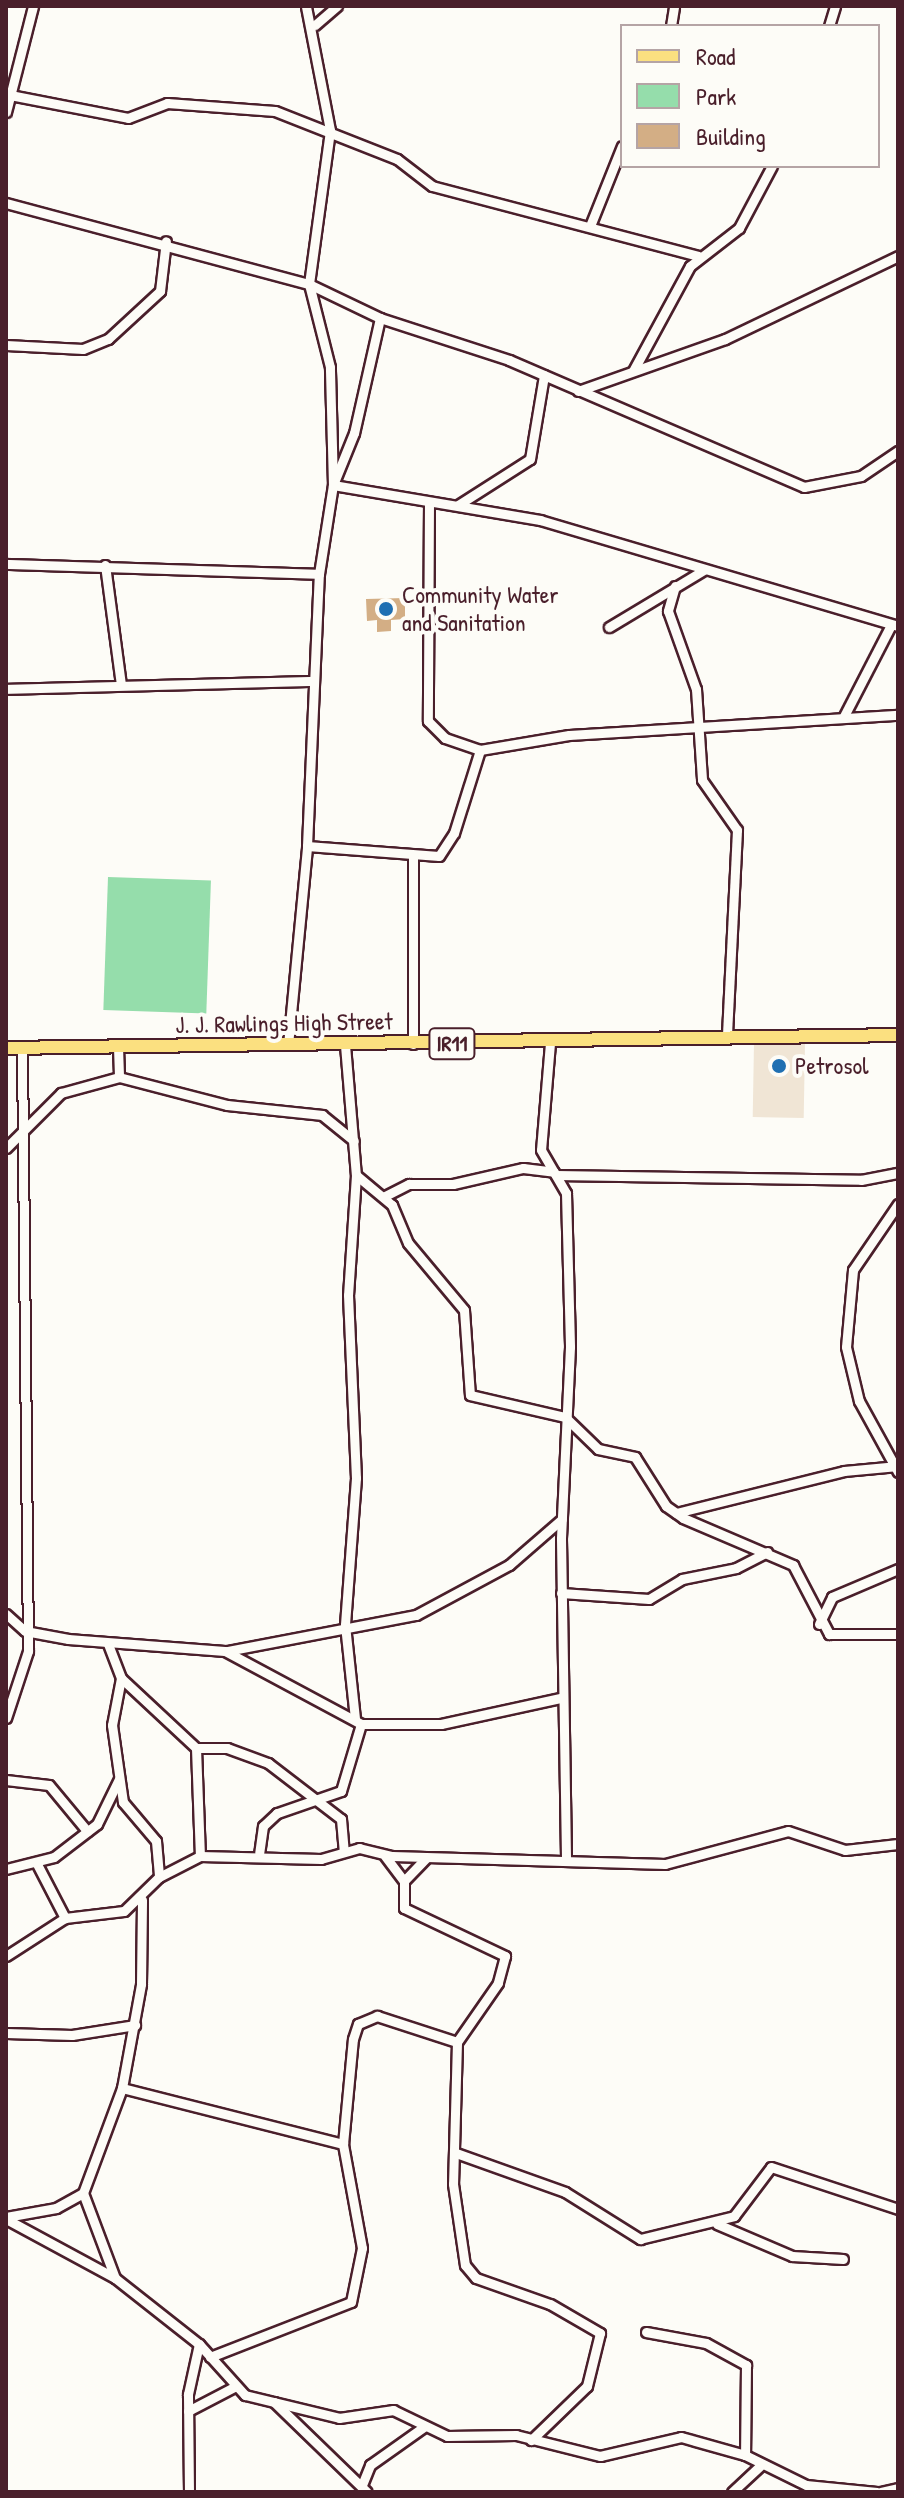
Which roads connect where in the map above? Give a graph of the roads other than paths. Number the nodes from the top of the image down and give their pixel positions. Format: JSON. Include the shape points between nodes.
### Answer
{"nodes":[{"id":1,"x":33,"y":6,"type":"edge"},
{"id":2,"x":306,"y":6,"type":"edge"},
{"id":3,"x":337,"y":6,"type":"edge"},
{"id":4,"x":315,"y":25,"type":"junction"},
{"id":5,"x":10,"y":95,"type":"junction"},
{"id":6,"x":6,"y":112,"type":"edge"},
{"id":7,"x":330,"y":130,"type":"junction"},
{"id":8,"x":620,"y":151,"type":"edge"},
{"id":9,"x":771,"y":168,"type":"edge"},
{"id":10,"x":6,"y":203,"type":"edge"},
{"id":11,"x":590,"y":226,"type":"junction"},
{"id":12,"x":166,"y":241,"type":"junction"},
{"id":13,"x":698,"y":256,"type":"junction"},
{"id":14,"x":898,"y":256,"type":"edge"},
{"id":15,"x":309,"y":284,"type":"junction"},
{"id":16,"x":380,"y":318,"type":"junction"},
{"id":17,"x":6,"y":345,"type":"edge"},
{"id":18,"x":632,"y":372,"type":"junction"},
{"id":19,"x":544,"y":375,"type":"junction"},
{"id":20,"x":578,"y":391,"type":"junction"},
{"id":21,"x":898,"y":451,"type":"edge"},
{"id":22,"x":333,"y":485,"type":"junction"},
{"id":23,"x":429,"y":502,"type":"junction"},
{"id":24,"x":458,"y":505,"type":"junction"},
{"id":25,"x":6,"y":564,"type":"edge"},
{"id":26,"x":105,"y":565,"type":"junction"},
{"id":27,"x":704,"y":570,"type":"junction"},
{"id":28,"x":319,"y":574,"type":"junction"},
{"id":29,"x":675,"y":586,"type":"junction"},
{"id":30,"x":650,"y":598,"type":"junction"},
{"id":31,"x":668,"y":611,"type":"junction"},
{"id":32,"x":895,"y":625,"type":"edge"},
{"id":33,"x":609,"y":627,"type":"dead end"},
{"id":34,"x":314,"y":681,"type":"junction"},
{"id":35,"x":121,"y":685,"type":"junction"},
{"id":36,"x":6,"y":689,"type":"edge"},
{"id":37,"x":898,"y":715,"type":"edge"},
{"id":38,"x":844,"y":716,"type":"junction"},
{"id":39,"x":695,"y":732,"type":"junction"},
{"id":40,"x":480,"y":750,"type":"junction"},
{"id":41,"x":307,"y":846,"type":"junction"},
{"id":42,"x":413,"y":855,"type":"junction"},
{"id":43,"x":898,"y":1035,"type":"edge"},
{"id":44,"x":727,"y":1037,"type":"junction"},
{"id":45,"x":550,"y":1043,"type":"junction"},
{"id":46,"x":413,"y":1044,"type":"junction"},
{"id":47,"x":288,"y":1045,"type":"junction"},
{"id":48,"x":345,"y":1045,"type":"junction"},
{"id":49,"x":118,"y":1047,"type":"junction"},
{"id":50,"x":6,"y":1048,"type":"edge"},
{"id":51,"x":22,"y":1048,"type":"junction"},
{"id":52,"x":119,"y":1077,"type":"junction"},
{"id":53,"x":21,"y":1127,"type":"junction"},
{"id":54,"x":354,"y":1141,"type":"junction"},
{"id":55,"x":6,"y":1148,"type":"edge"},
{"id":56,"x":555,"y":1173,"type":"junction"},
{"id":57,"x":898,"y":1173,"type":"edge"},
{"id":58,"x":356,"y":1175,"type":"junction"},
{"id":59,"x":385,"y":1196,"type":"junction"},
{"id":60,"x":898,"y":1204,"type":"edge"},
{"id":61,"x":565,"y":1417,"type":"junction"},
{"id":62,"x":897,"y":1468,"type":"edge"},
{"id":63,"x":676,"y":1513,"type":"junction"},
{"id":64,"x":562,"y":1519,"type":"junction"},
{"id":65,"x":767,"y":1552,"type":"junction"},
{"id":66,"x":898,"y":1569,"type":"edge"},
{"id":67,"x":561,"y":1593,"type":"junction"},
{"id":68,"x":808,"y":1600,"type":"junction"},
{"id":69,"x":826,"y":1604,"type":"junction"},
{"id":70,"x":6,"y":1614,"type":"edge"},
{"id":71,"x":819,"y":1624,"type":"junction"},
{"id":72,"x":345,"y":1625,"type":"junction"},
{"id":73,"x":25,"y":1631,"type":"junction"},
{"id":74,"x":898,"y":1634,"type":"edge"},
{"id":75,"x":108,"y":1644,"type":"junction"},
{"id":76,"x":225,"y":1651,"type":"junction"},
{"id":77,"x":121,"y":1678,"type":"junction"},
{"id":78,"x":560,"y":1698,"type":"junction"},
{"id":79,"x":6,"y":1718,"type":"edge"},
{"id":80,"x":358,"y":1722,"type":"junction"},
{"id":81,"x":196,"y":1748,"type":"junction"},
{"id":82,"x":119,"y":1779,"type":"junction"},
{"id":83,"x":6,"y":1780,"type":"edge"},
{"id":84,"x":317,"y":1801,"type":"junction"},
{"id":85,"x":87,"y":1831,"type":"junction"},
{"id":86,"x":898,"y":1844,"type":"edge"},
{"id":87,"x":344,"y":1852,"type":"junction"},
{"id":88,"x":259,"y":1853,"type":"junction"},
{"id":89,"x":382,"y":1854,"type":"junction"},
{"id":90,"x":200,"y":1856,"type":"junction"},
{"id":91,"x":426,"y":1858,"type":"junction"},
{"id":92,"x":566,"y":1859,"type":"junction"},
{"id":93,"x":37,"y":1864,"type":"junction"},
{"id":94,"x":6,"y":1869,"type":"edge"},
{"id":95,"x":159,"y":1877,"type":"junction"},
{"id":96,"x":404,"y":1881,"type":"junction"},
{"id":97,"x":142,"y":1900,"type":"junction"},
{"id":98,"x":124,"y":1911,"type":"junction"},
{"id":99,"x":65,"y":1918,"type":"junction"},
{"id":100,"x":141,"y":1929,"type":"junction"},
{"id":101,"x":6,"y":1956,"type":"edge"},
{"id":102,"x":135,"y":2025,"type":"junction"},
{"id":103,"x":6,"y":2033,"type":"edge"},
{"id":104,"x":457,"y":2042,"type":"junction"},
{"id":105,"x":122,"y":2088,"type":"junction"},
{"id":106,"x":343,"y":2144,"type":"junction"},
{"id":107,"x":456,"y":2153,"type":"junction"},
{"id":108,"x":83,"y":2193,"type":"junction"},
{"id":109,"x":898,"y":2209,"type":"edge"},
{"id":110,"x":6,"y":2218,"type":"edge"},
{"id":111,"x":717,"y":2224,"type":"junction"},
{"id":112,"x":843,"y":2259,"type":"dead end"},
{"id":113,"x":115,"y":2278,"type":"junction"},
{"id":114,"x":646,"y":2332,"type":"dead end"},
{"id":115,"x":199,"y":2344,"type":"junction"},
{"id":116,"x":210,"y":2357,"type":"junction"},
{"id":117,"x":234,"y":2387,"type":"junction"},
{"id":118,"x":274,"y":2402,"type":"junction"},
{"id":119,"x":301,"y":2406,"type":"junction"},
{"id":120,"x":188,"y":2411,"type":"junction"},
{"id":121,"x":292,"y":2424,"type":"junction"},
{"id":122,"x":425,"y":2426,"type":"junction"},
{"id":123,"x":531,"y":2440,"type":"junction"},
{"id":124,"x":745,"y":2455,"type":"junction"},
{"id":125,"x":760,"y":2466,"type":"junction"},
{"id":126,"x":898,"y":2488,"type":"edge"},
{"id":127,"x":365,"y":2489,"type":"edge"},
{"id":128,"x":809,"y":2489,"type":"edge"},
{"id":129,"x":189,"y":2492,"type":"edge"},
{"id":130,"x":732,"y":2492,"type":"edge"},
{"id":131,"x":879,"y":2492,"type":"edge"}],
"edges":[{"from":1,"to":5,"type":"street"},
{"from":2,"to":4,"type":"street"},
{"from":3,"to":4,"type":"street"},
{"from":4,"to":7,"type":"street"},
{"from":5,"to":6,"type":"street"},
{"from":5,"to":7,"type":"street","via":[[128,118],[167,103],[275,111]]},
{"from":7,"to":11,"type":"street","via":[[397,159],[432,186]]},
{"from":7,"to":15,"type":"street"},
{"from":8,"to":11,"type":"street"},
{"from":9,"to":13,"type":"street","via":[[739,228]]},
{"from":10,"to":12,"type":"street"},
{"from":11,"to":13,"type":"street"},
{"from":12,"to":15,"type":"street"},
{"from":12,"to":17,"type":"street","via":[[160,291],[108,339],[83,349]]},
{"from":13,"to":18,"type":"street"},
{"from":14,"to":18,"type":"street","via":[[725,339]]},
{"from":15,"to":16,"type":"street"},
{"from":15,"to":22,"type":"street","via":[[330,367]]},
{"from":16,"to":19,"type":"street"},
{"from":16,"to":22,"type":"street","via":[[354,433]]},
{"from":18,"to":20,"type":"street"},
{"from":19,"to":20,"type":"street"},
{"from":19,"to":24,"type":"street","via":[[530,459]]},
{"from":20,"to":21,"type":"street","via":[[804,487],[861,476]]},
{"from":22,"to":23,"type":"street"},
{"from":22,"to":28,"type":"street"},
{"from":23,"to":24,"type":"street"},
{"from":23,"to":40,"type":"street","via":[[428,721],[445,738]]},
{"from":24,"to":27,"type":"street","via":[[540,520]]},
{"from":25,"to":26,"type":"street"},
{"from":26,"to":28,"type":"street"},
{"from":26,"to":35,"type":"street"},
{"from":27,"to":29,"type":"street"},
{"from":27,"to":32,"type":"street"},
{"from":28,"to":34,"type":"street"},
{"from":29,"to":30,"type":"street"},
{"from":29,"to":31,"type":"street"},
{"from":30,"to":31,"type":"street"},
{"from":30,"to":33,"type":"street","via":[[628,621]]},
{"from":31,"to":39,"type":"street","via":[[696,689]]},
{"from":32,"to":38,"type":"street"},
{"from":34,"to":35,"type":"street"},
{"from":34,"to":41,"type":"street"},
{"from":35,"to":36,"type":"street"},
{"from":37,"to":38,"type":"street"},
{"from":38,"to":39,"type":"street"},
{"from":39,"to":40,"type":"street","via":[[569,735]]},
{"from":39,"to":44,"type":"street","via":[[709,798],[737,830]]},
{"from":40,"to":42,"type":"street","via":[[454,833],[439,856]]},
{"from":41,"to":42,"type":"street"},
{"from":41,"to":47,"type":"street"},
{"from":42,"to":46,"type":"street"},
{"from":43,"to":44,"type":"main road","name":"J. J. Rawlings High Street","number":"IR11"},
{"from":44,"to":45,"type":"main road","name":"J. J. Rawlings High Street","number":"IR11"},
{"from":45,"to":46,"type":"main road","name":"J. J. Rawlings High Street","number":"IR11"},
{"from":45,"to":56,"type":"street","via":[[541,1137]]},
{"from":46,"to":48,"type":"main road","name":"J. J. Rawlings High Street","number":"IR11"},
{"from":47,"to":48,"type":"main road","name":"J. J. Rawlings High Street","number":"IR11"},
{"from":47,"to":49,"type":"main road","name":"J. J. Rawlings High Street","number":"IR11"},
{"from":48,"to":54,"type":"street"},
{"from":49,"to":51,"type":"main road","name":"J. J. Rawlings High Street","number":"IR11"},
{"from":49,"to":52,"type":"street"},
{"from":50,"to":51,"type":"main road","name":"J. J. Rawlings High Street","number":"IR11"},
{"from":51,"to":53,"type":"street"},
{"from":52,"to":53,"type":"street","via":[[61,1093]]},
{"from":52,"to":54,"type":"street","via":[[227,1105],[322,1115]]},
{"from":53,"to":55,"type":"street"},
{"from":53,"to":73,"type":"street"},
{"from":54,"to":58,"type":"street"},
{"from":56,"to":57,"type":"street","via":[[861,1180]]},
{"from":56,"to":59,"type":"street","via":[[523,1168],[453,1184],[409,1184]]},
{"from":56,"to":61,"type":"street","via":[[568,1211]]},
{"from":58,"to":59,"type":"street"},
{"from":58,"to":72,"type":"street","via":[[348,1295],[356,1478]]},
{"from":59,"to":61,"type":"street","via":[[425,1268],[464,1310],[470,1395]]},
{"from":60,"to":62,"type":"street","via":[[853,1270],[846,1317],[851,1380]]},
{"from":61,"to":63,"type":"street","via":[[594,1447],[640,1460]]},
{"from":61,"to":64,"type":"street"},
{"from":62,"to":63,"type":"street","via":[[844,1471]]},
{"from":63,"to":65,"type":"street","via":[[726,1540]]},
{"from":64,"to":67,"type":"street"},
{"from":64,"to":72,"type":"street","via":[[509,1565],[416,1615]]},
{"from":65,"to":67,"type":"street","via":[[645,1600]]},
{"from":65,"to":68,"type":"street","via":[[793,1565]]},
{"from":66,"to":69,"type":"street","via":[[850,1586]]},
{"from":67,"to":78,"type":"street"},
{"from":68,"to":69,"type":"street"},
{"from":68,"to":71,"type":"street"},
{"from":69,"to":71,"type":"street"},
{"from":70,"to":73,"type":"street"},
{"from":71,"to":74,"type":"street","via":[[840,1636]]},
{"from":72,"to":76,"type":"street"},
{"from":72,"to":80,"type":"street"},
{"from":73,"to":75,"type":"street"},
{"from":73,"to":79,"type":"street","via":[[28,1651]]},
{"from":75,"to":76,"type":"street"},
{"from":75,"to":77,"type":"street"},
{"from":76,"to":80,"type":"street"},
{"from":77,"to":81,"type":"street"},
{"from":77,"to":82,"type":"street","via":[[112,1704]]},
{"from":78,"to":80,"type":"street","via":[[441,1724]]},
{"from":78,"to":92,"type":"street"},
{"from":80,"to":84,"type":"street","via":[[341,1791]]},
{"from":81,"to":84,"type":"street","via":[[241,1751]]},
{"from":81,"to":90,"type":"street"},
{"from":82,"to":85,"type":"street","via":[[99,1823]]},
{"from":82,"to":95,"type":"street","via":[[123,1802],[156,1841]]},
{"from":83,"to":85,"type":"street","via":[[49,1785]]},
{"from":84,"to":87,"type":"street","via":[[341,1819]]},
{"from":84,"to":88,"type":"street","via":[[263,1826]]},
{"from":85,"to":93,"type":"street"},
{"from":86,"to":92,"type":"street","via":[[845,1850],[788,1831],[665,1864]]},
{"from":87,"to":88,"type":"street","via":[[296,1860]]},
{"from":87,"to":89,"type":"street"},
{"from":88,"to":90,"type":"street"},
{"from":89,"to":91,"type":"street"},
{"from":89,"to":96,"type":"street"},
{"from":90,"to":95,"type":"street"},
{"from":91,"to":92,"type":"street"},
{"from":91,"to":96,"type":"street"},
{"from":93,"to":94,"type":"street"},
{"from":93,"to":99,"type":"street"},
{"from":95,"to":97,"type":"street"},
{"from":96,"to":104,"type":"street","via":[[404,1908],[505,1956],[498,1983]]},
{"from":97,"to":98,"type":"street"},
{"from":97,"to":100,"type":"street"},
{"from":98,"to":99,"type":"street"},
{"from":98,"to":100,"type":"street"},
{"from":99,"to":101,"type":"street"},
{"from":100,"to":102,"type":"street"},
{"from":102,"to":103,"type":"street","via":[[72,2035]]},
{"from":102,"to":105,"type":"street"},
{"from":104,"to":106,"type":"street","via":[[377,2016],[358,2024]]},
{"from":104,"to":107,"type":"street"},
{"from":105,"to":106,"type":"street"},
{"from":105,"to":108,"type":"street"},
{"from":106,"to":116,"type":"street","via":[[362,2248],[351,2302]]},
{"from":107,"to":111,"type":"street","via":[[565,2192],[640,2239]]},
{"from":107,"to":123,"type":"street","via":[[456,2240],[465,2265],[476,2278],[550,2304],[600,2333],[587,2386]]},
{"from":108,"to":110,"type":"street","via":[[56,2208]]},
{"from":108,"to":113,"type":"street"},
{"from":109,"to":111,"type":"street","via":[[771,2167],[734,2216]]},
{"from":110,"to":113,"type":"street"},
{"from":111,"to":112,"type":"street","via":[[792,2256]]},
{"from":113,"to":115,"type":"street"},
{"from":114,"to":124,"type":"street","via":[[706,2343],[746,2365]]},
{"from":115,"to":116,"type":"street"},
{"from":115,"to":120,"type":"street"},
{"from":116,"to":117,"type":"street"},
{"from":117,"to":118,"type":"street"},
{"from":117,"to":120,"type":"street"},
{"from":118,"to":119,"type":"street"},
{"from":118,"to":121,"type":"street"},
{"from":119,"to":121,"type":"street"},
{"from":119,"to":122,"type":"street","via":[[339,2418],[393,2410]]},
{"from":120,"to":129,"type":"street"},
{"from":121,"to":127,"type":"street"},
{"from":122,"to":123,"type":"street","via":[[447,2436]]},
{"from":122,"to":127,"type":"street","via":[[370,2465]]},
{"from":123,"to":124,"type":"street","via":[[621,2456],[681,2437]]},
{"from":124,"to":125,"type":"street"},
{"from":125,"to":128,"type":"street"},
{"from":125,"to":130,"type":"street"},
{"from":126,"to":131,"type":"street"},
{"from":128,"to":131,"type":"street"}]}
